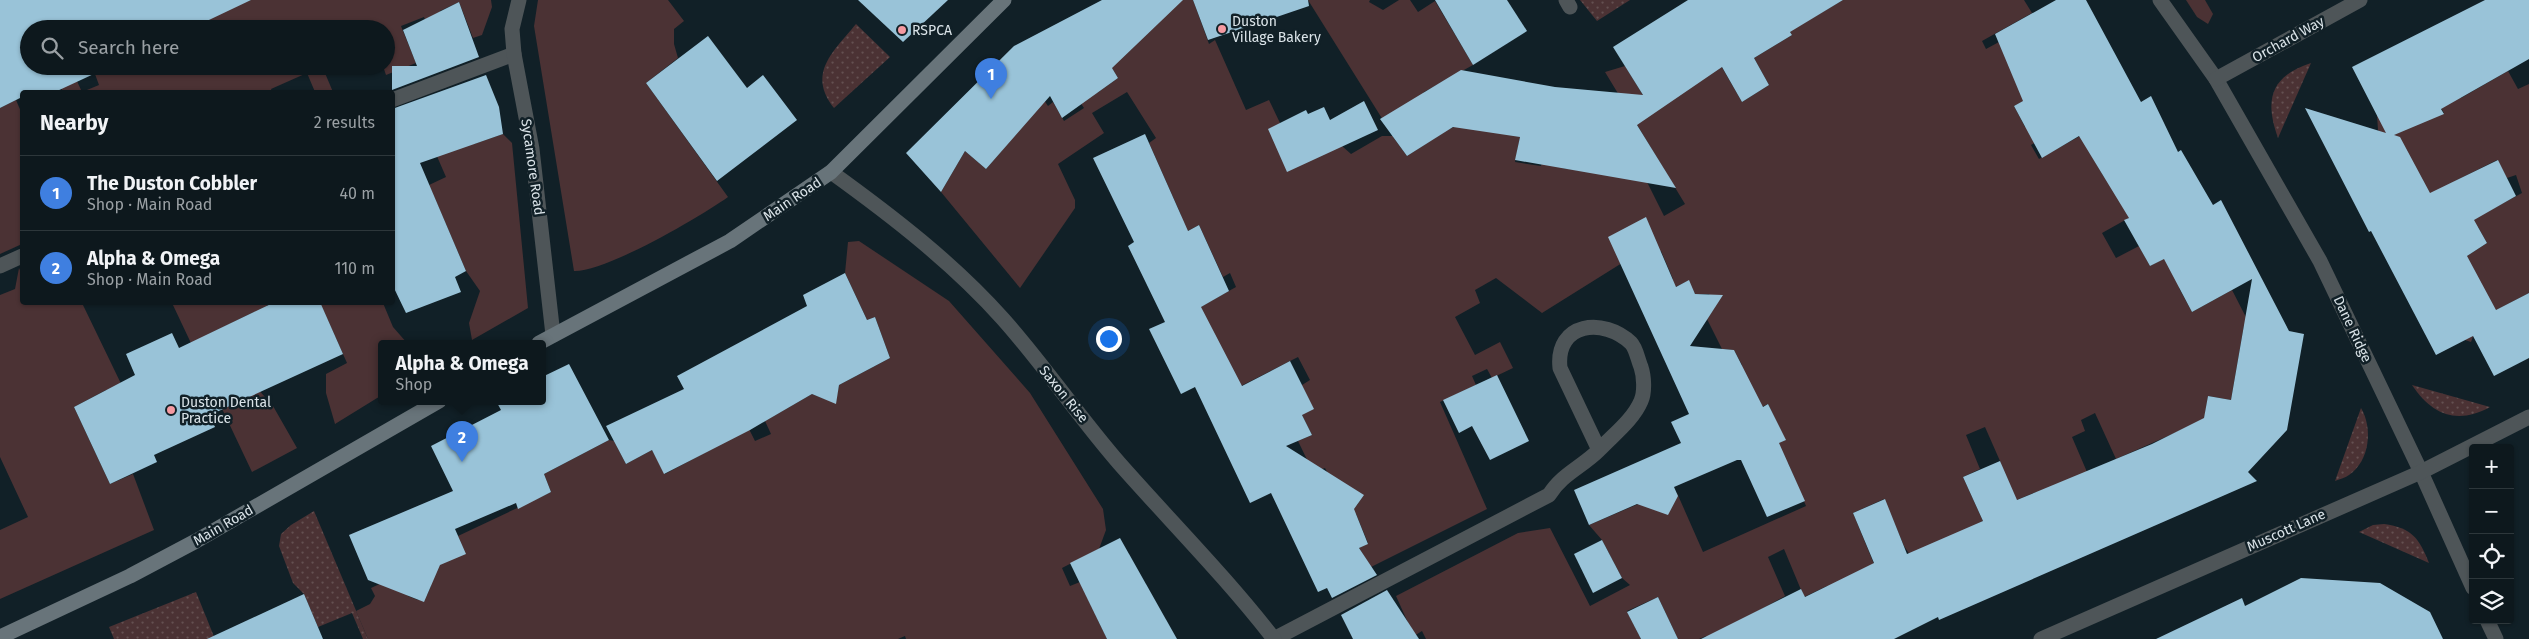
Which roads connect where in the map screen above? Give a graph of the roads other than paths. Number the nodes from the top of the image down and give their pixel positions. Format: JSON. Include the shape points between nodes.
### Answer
{"nodes":[{"id":1,"x":519,"y":0,"type":"edge"},
{"id":2,"x":2160,"y":0,"type":"edge"},
{"id":3,"x":2360,"y":0,"type":"edge"},
{"id":4,"x":1001,"y":1,"type":"edge"},
{"id":5,"x":514,"y":54,"type":"junction"},
{"id":6,"x":2216,"y":79,"type":"junction"},
{"id":7,"x":395,"y":99,"type":"edge"},
{"id":8,"x":831,"y":172,"type":"junction"},
{"id":9,"x":20,"y":257,"type":"edge"},
{"id":10,"x":0,"y":266,"type":"edge"},
{"id":11,"x":553,"y":335,"type":"junction"},
{"id":12,"x":544,"y":340,"type":"edge"},
{"id":13,"x":432,"y":405,"type":"edge"},
{"id":14,"x":2529,"y":417,"type":"edge"},
{"id":15,"x":1599,"y":450,"type":"junction"},
{"id":16,"x":2421,"y":472,"type":"junction"},
{"id":17,"x":2469,"y":579,"type":"edge"},
{"id":18,"x":2489,"y":624,"type":"edge"},
{"id":19,"x":0,"y":637,"type":"edge"},
{"id":20,"x":1274,"y":639,"type":"edge"},
{"id":21,"x":2041,"y":639,"type":"edge"},
{"id":22,"x":2496,"y":639,"type":"edge"}],
"edges":[{"from":1,"to":5,"type":"street","name":"Sycamore Road","via":[[512,29]]},
{"from":2,"to":6,"type":"street","name":"Dane Ridge"},
{"from":3,"to":6,"type":"street","name":"Orchard Way"},
{"from":4,"to":8,"type":"street","name":"Main Road"},
{"from":5,"to":7,"type":"street"},
{"from":5,"to":11,"type":"street","name":"Sycamore Road","via":[[532,149]]},
{"from":6,"to":16,"type":"street","name":"Dane Ridge","via":[[2320,261]]},
{"from":8,"to":11,"type":"street","name":"Main Road","via":[[730,241]]},
{"from":8,"to":20,"type":"street","name":"Saxon Rise","via":[[922,242],[1003,319],[1119,462],[1198,547]]},
{"from":9,"to":10,"type":"street"},
{"from":11,"to":12,"type":"street","name":"Main Road"},
{"from":13,"to":19,"type":"street","name":"Main Road","via":[[196,541]]},
{"from":14,"to":16,"type":"street","name":"Muscott Lane"},
{"from":15,"to":15,"type":"street","via":[[1560,368],[1558,356],[1563,342],[1572,332],[1590,328],[1613,330],[1632,344],[1643,375],[1642,400],[1629,420]]},
{"from":15,"to":20,"type":"street","via":[[1587,462],[1571,470],[1549,495]]},
{"from":16,"to":17,"type":"street","name":"Dane Ridge"},
{"from":16,"to":21,"type":"street","name":"Muscott Lane"},
{"from":18,"to":22,"type":"street"}]}
